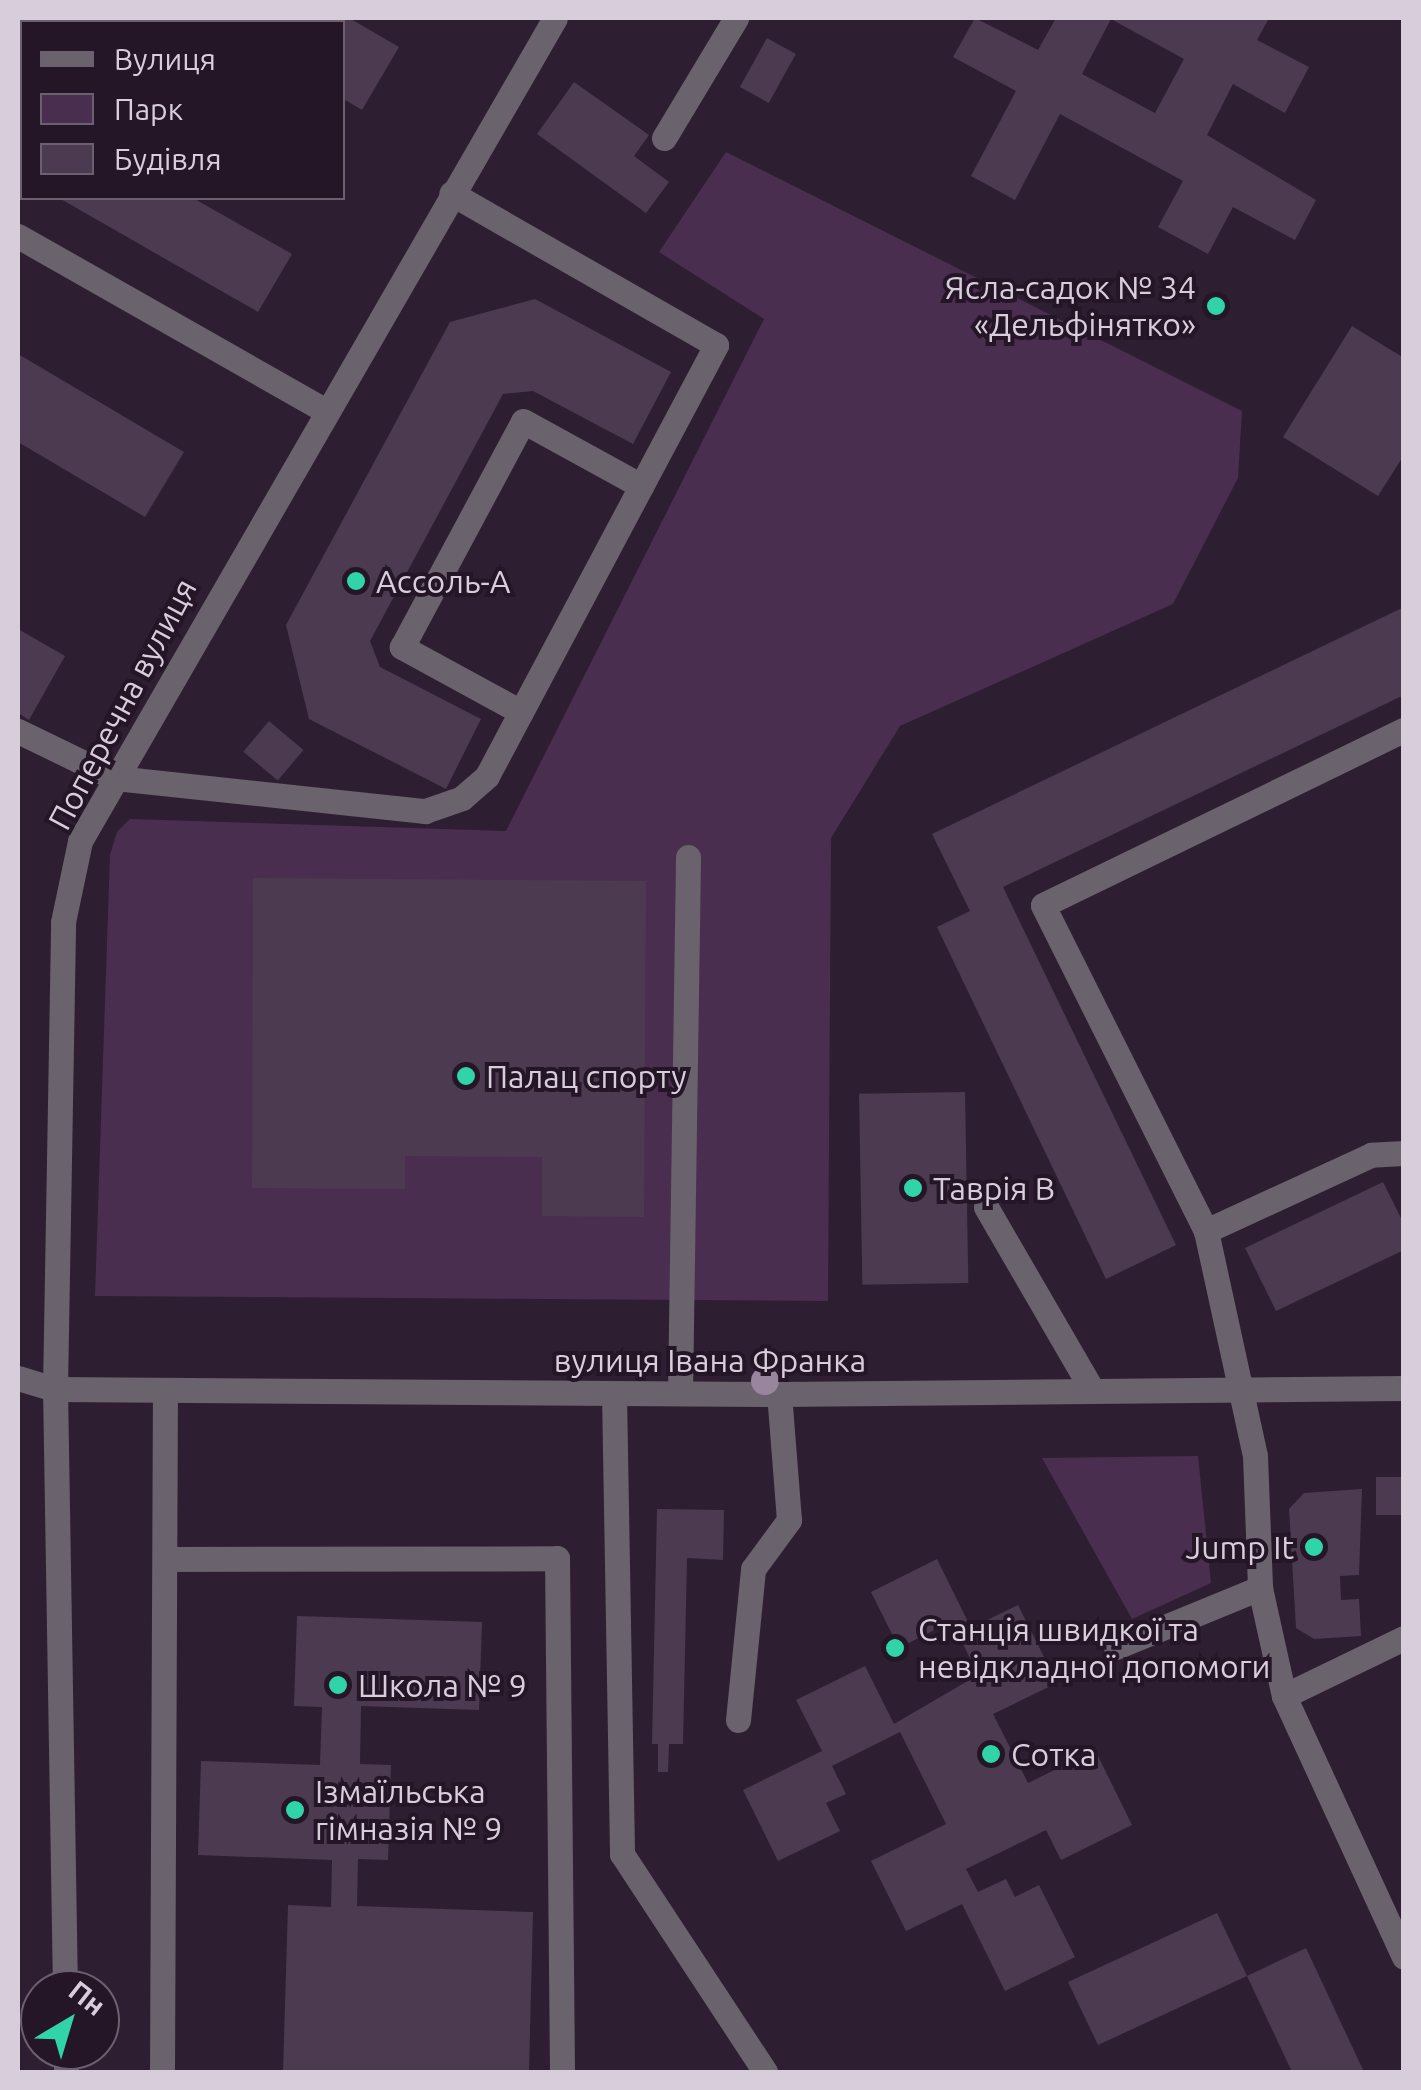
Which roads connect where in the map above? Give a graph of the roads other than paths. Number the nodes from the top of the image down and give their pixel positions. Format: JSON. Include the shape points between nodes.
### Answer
{"nodes":[{"id":1,"x":555,"y":18,"type":"edge"},
{"id":2,"x":736,"y":18,"type":"edge"},
{"id":3,"x":664,"y":138,"type":"dead end"},
{"id":4,"x":451,"y":193,"type":"junction"},
{"id":5,"x":18,"y":236,"type":"edge"},
{"id":6,"x":324,"y":410,"type":"junction"},
{"id":7,"x":640,"y":486,"type":"junction"},
{"id":8,"x":521,"y":712,"type":"junction"},
{"id":9,"x":18,"y":730,"type":"edge"},
{"id":10,"x":1404,"y":730,"type":"edge"},
{"id":11,"x":116,"y":778,"type":"junction"},
{"id":12,"x":688,"y":858,"type":"dead end"},
{"id":13,"x":1404,"y":1153,"type":"edge"},
{"id":14,"x":986,"y":1207,"type":"dead end"},
{"id":15,"x":1206,"y":1230,"type":"junction"},
{"id":16,"x":18,"y":1378,"type":"edge"},
{"id":17,"x":1091,"y":1388,"type":"junction"},
{"id":18,"x":1242,"y":1388,"type":"junction"},
{"id":19,"x":1404,"y":1388,"type":"edge"},
{"id":20,"x":55,"y":1389,"type":"junction"},
{"id":21,"x":166,"y":1390,"type":"junction"},
{"id":22,"x":614,"y":1393,"type":"junction"},
{"id":23,"x":680,"y":1393,"type":"junction"},
{"id":24,"x":779,"y":1394,"type":"junction"},
{"id":25,"x":165,"y":1559,"type":"junction"},
{"id":26,"x":1260,"y":1588,"type":"junction"},
{"id":27,"x":1404,"y":1638,"type":"edge"},
{"id":28,"x":1116,"y":1647,"type":"dead end"},
{"id":29,"x":1284,"y":1696,"type":"junction"},
{"id":30,"x":738,"y":1720,"type":"dead end"},
{"id":31,"x":1404,"y":1957,"type":"edge"},
{"id":32,"x":65,"y":1970,"type":"edge"},
{"id":33,"x":162,"y":2072,"type":"edge"},
{"id":34,"x":562,"y":2072,"type":"edge"},
{"id":35,"x":765,"y":2072,"type":"edge"}],
"edges":[{"from":1,"to":4,"type":"street","name":"Поперечна вулиця"},
{"from":2,"to":3,"type":"street"},
{"from":4,"to":6,"type":"street","name":"Поперечна вулиця"},
{"from":4,"to":7,"type":"street","via":[[716,345]]},
{"from":5,"to":6,"type":"street"},
{"from":6,"to":11,"type":"street","name":"Поперечна вулиця"},
{"from":7,"to":8,"type":"street"},
{"from":7,"to":8,"type":"street","via":[[523,421],[402,647]]},
{"from":8,"to":11,"type":"street","via":[[488,776],[462,798],[425,811]]},
{"from":9,"to":11,"type":"street"},
{"from":10,"to":15,"type":"street","via":[[1043,904]]},
{"from":11,"to":20,"type":"street","name":"Поперечна вулиця","via":[[80,840],[63,922]]},
{"from":12,"to":23,"type":"street"},
{"from":13,"to":15,"type":"street","via":[[1371,1154]]},
{"from":14,"to":17,"type":"street"},
{"from":15,"to":18,"type":"street"},
{"from":16,"to":20,"type":"street","name":"вулиця Івана Франка"},
{"from":17,"to":18,"type":"street","name":"вулиця Івана Франка"},
{"from":17,"to":24,"type":"street","name":"вулиця Івана Франка"},
{"from":18,"to":19,"type":"street","name":"вулиця Івана Франка"},
{"from":18,"to":26,"type":"street","via":[[1255,1456]]},
{"from":20,"to":21,"type":"street","name":"вулиця Івана Франка"},
{"from":20,"to":32,"type":"street","name":"Поперечна вулиця"},
{"from":21,"to":22,"type":"street","name":"вулиця Івана Франка"},
{"from":21,"to":25,"type":"street"},
{"from":22,"to":23,"type":"street","name":"вулиця Івана Франка"},
{"from":22,"to":35,"type":"street","via":[[622,1854]]},
{"from":23,"to":24,"type":"street","name":"вулиця Івана Франка"},
{"from":24,"to":30,"type":"street","via":[[788,1520],[752,1569]]},
{"from":25,"to":33,"type":"street"},
{"from":25,"to":34,"type":"street","via":[[558,1558]]},
{"from":26,"to":28,"type":"street"},
{"from":26,"to":29,"type":"street"},
{"from":27,"to":29,"type":"street"},
{"from":29,"to":31,"type":"street"}]}
